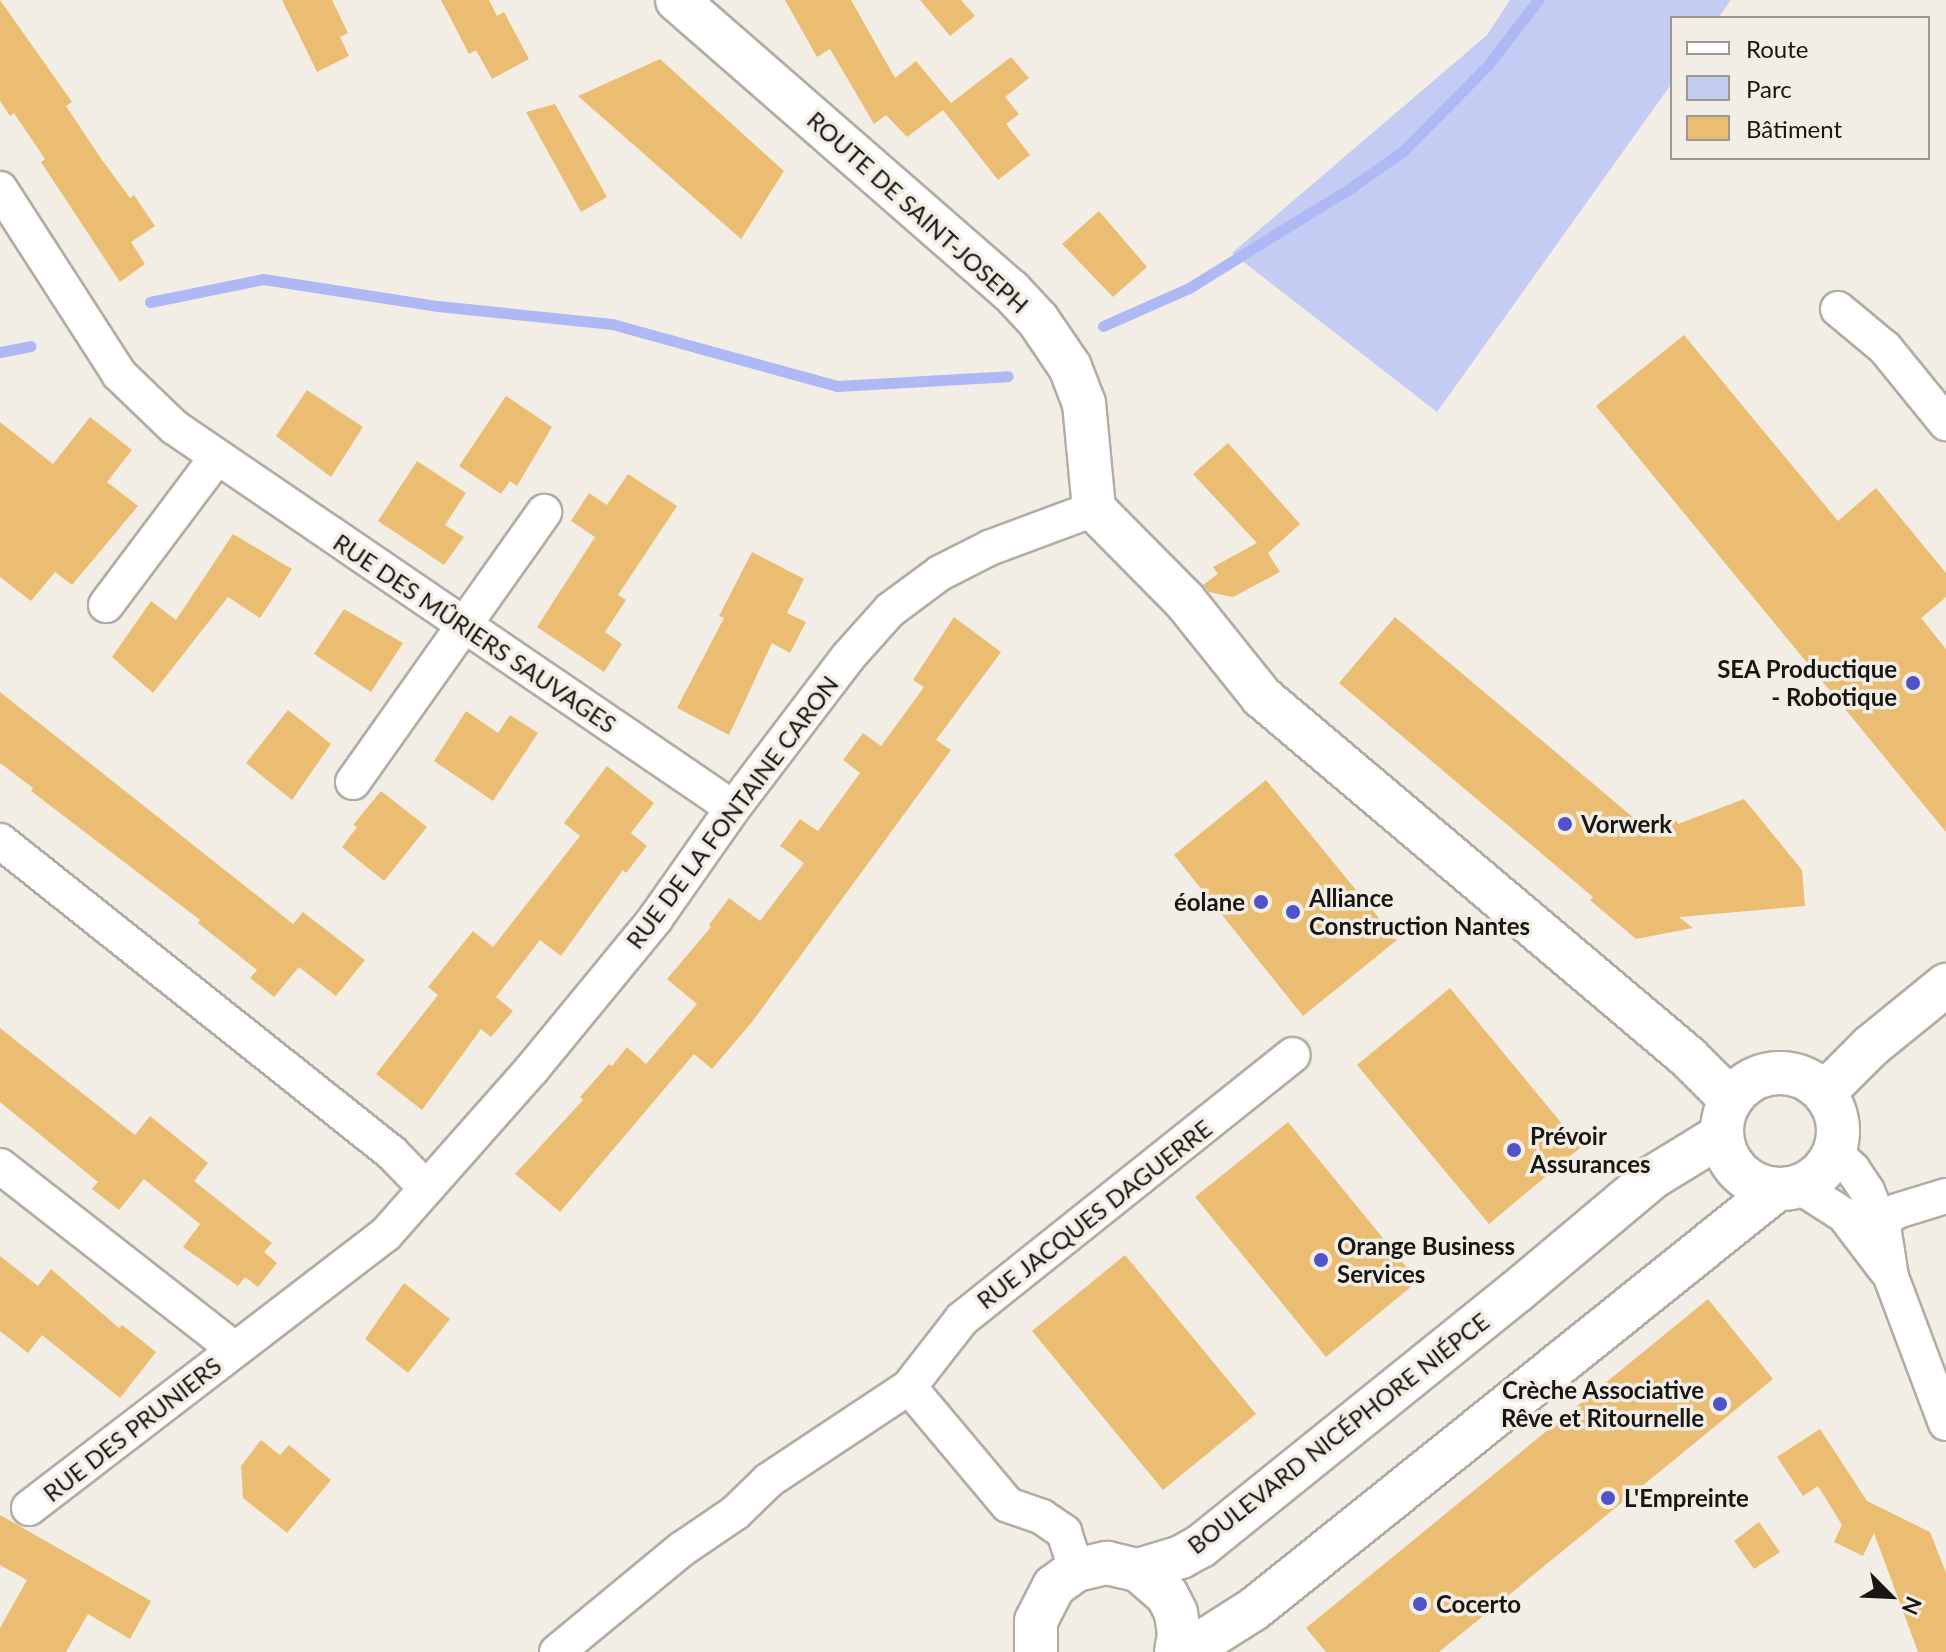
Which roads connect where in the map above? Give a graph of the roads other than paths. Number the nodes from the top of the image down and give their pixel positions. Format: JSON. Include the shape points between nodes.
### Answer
{"nodes":[{"id":1,"x":677,"y":0,"type":"edge"},
{"id":2,"x":0,"y":189,"type":"edge"},
{"id":3,"x":1838,"y":309,"type":"dead end"},
{"id":4,"x":1946,"y":423,"type":"edge"},
{"id":5,"x":217,"y":457,"type":"junction"},
{"id":6,"x":1094,"y":509,"type":"junction"},
{"id":7,"x":544,"y":512,"type":"dead end"},
{"id":8,"x":106,"y":605,"type":"dead end"},
{"id":9,"x":463,"y":622,"type":"junction"},
{"id":10,"x":353,"y":782,"type":"dead end"},
{"id":11,"x":733,"y":808,"type":"junction"},
{"id":12,"x":0,"y":841,"type":"edge"},
{"id":13,"x":1946,"y":985,"type":"edge"},
{"id":14,"x":1293,"y":1055,"type":"dead end"},
{"id":15,"x":1824,"y":1093,"type":"junction"},
{"id":16,"x":1725,"y":1118,"type":"junction"},
{"id":17,"x":1834,"y":1152,"type":"junction"},
{"id":18,"x":0,"y":1166,"type":"edge"},
{"id":19,"x":426,"y":1188,"type":"junction"},
{"id":20,"x":1788,"y":1188,"type":"junction"},
{"id":21,"x":1946,"y":1196,"type":"edge"},
{"id":22,"x":1869,"y":1227,"type":"junction"},
{"id":23,"x":386,"y":1234,"type":"joint"},
{"id":24,"x":234,"y":1349,"type":"junction"},
{"id":25,"x":909,"y":1387,"type":"junction"},
{"id":26,"x":1946,"y":1423,"type":"edge"},
{"id":27,"x":29,"y":1508,"type":"dead end"},
{"id":28,"x":1076,"y":1570,"type":"junction"},
{"id":29,"x":1138,"y":1570,"type":"junction"},
{"id":30,"x":557,"y":1652,"type":"edge"},
{"id":31,"x":1036,"y":1652,"type":"edge"},
{"id":32,"x":1176,"y":1652,"type":"edge"},
{"id":33,"x":1186,"y":1652,"type":"edge"}],
"edges":[{"from":1,"to":6,"type":"street","name":"ROUTE DE SAINT-JOSEPH","via":[[1038,320],[1070,367],[1084,403]]},
{"from":2,"to":5,"type":"street","name":"RUE DES MÛRIERS SAUVAGES","via":[[119,374],[174,427]]},
{"from":3,"to":4,"type":"street","via":[[1885,348]]},
{"from":5,"to":8,"type":"street"},
{"from":5,"to":9,"type":"street","name":"RUE DES MÛRIERS SAUVAGES"},
{"from":6,"to":11,"type":"street","name":"RUE DE LA FONTAINE CARON","via":[[989,548],[940,573],[890,610]]},
{"from":6,"to":16,"type":"street","via":[[1185,601],[1262,697],[1688,1057]]},
{"from":7,"to":9,"type":"street"},
{"from":9,"to":10,"type":"street"},
{"from":9,"to":11,"type":"street","name":"RUE DES MÛRIERS SAUVAGES"},
{"from":11,"to":19,"type":"street","name":"RUE DE LA FONTAINE CARON","via":[[655,919]]},
{"from":12,"to":19,"type":"street","via":[[392,1153]]},
{"from":13,"to":15,"type":"street","via":[[1871,1046]]},
{"from":14,"to":25,"type":"street","name":"RUE JACQUES DAGUERRE","via":[[962,1319]]},
{"from":15,"to":16,"type":"street","via":[[1807,1079],[1765,1074],[1745,1083]]},
{"from":15,"to":17,"type":"street","via":[[1837,1119]]},
{"from":16,"to":20,"type":"street","via":[[1733,1167],[1749,1182]]},
{"from":16,"to":29,"type":"street","name":"BOULEVARD NICÉPHORE NIÉPCE","via":[[1201,1546]]},
{"from":17,"to":20,"type":"street","via":[[1826,1167]]},
{"from":17,"to":22,"type":"street","via":[[1867,1191]]},
{"from":18,"to":24,"type":"street"},
{"from":19,"to":23,"type":"street","name":"RUE DE LA FONTAINE CARON"},
{"from":20,"to":22,"type":"street"},
{"from":20,"to":33,"type":"street","via":[[1254,1609]]},
{"from":21,"to":22,"type":"street","via":[[1897,1211]]},
{"from":22,"to":26,"type":"street"},
{"from":23,"to":24,"type":"street","name":"RUE DES PRUNIERS"},
{"from":24,"to":27,"type":"street","name":"RUE DES PRUNIERS"},
{"from":25,"to":28,"type":"street","via":[[1008,1505],[1064,1532]]},
{"from":25,"to":30,"type":"street","name":"RUE JACQUES DAGUERRE","via":[[769,1480],[735,1513],[682,1549]]},
{"from":28,"to":29,"type":"street","via":[[1107,1563]]},
{"from":28,"to":31,"type":"street","via":[[1054,1586],[1040,1608]]},
{"from":29,"to":32,"type":"street","via":[[1154,1581],[1176,1613]]}]}
